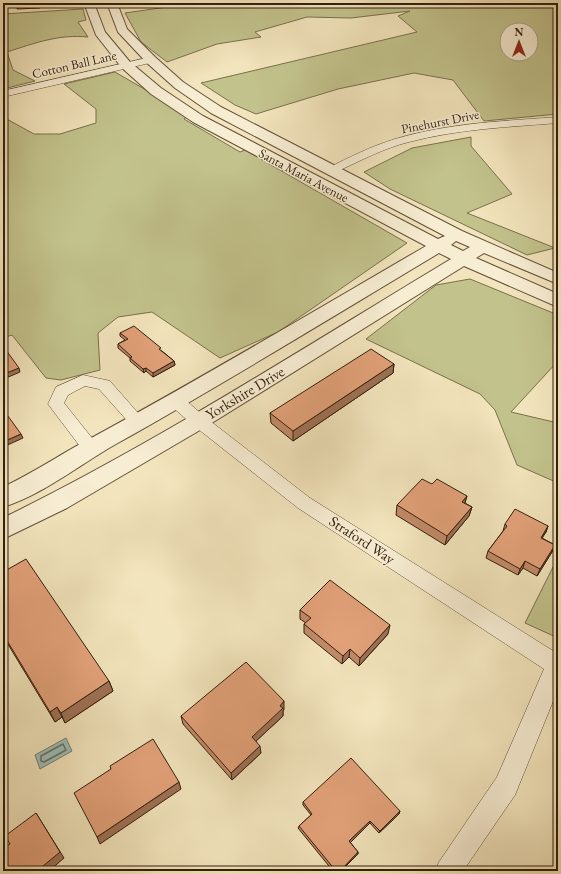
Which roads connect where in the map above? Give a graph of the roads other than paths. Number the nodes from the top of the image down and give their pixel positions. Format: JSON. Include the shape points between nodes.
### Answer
{"nodes":[{"id":1,"x":89,"y":3,"type":"edge"},
{"id":2,"x":112,"y":3,"type":"edge"},
{"id":3,"x":122,"y":30,"type":"junction"},
{"id":4,"x":100,"y":33,"type":"junction"},
{"id":5,"x":151,"y":60,"type":"junction"},
{"id":6,"x":126,"y":65,"type":"junction"},
{"id":7,"x":3,"y":94,"type":"edge"},
{"id":8,"x":216,"y":110,"type":"junction"},
{"id":9,"x":198,"y":119,"type":"junction"},
{"id":10,"x":558,"y":120,"type":"edge"},
{"id":11,"x":299,"y":154,"type":"junction"},
{"id":12,"x":278,"y":162,"type":"junction"},
{"id":13,"x":332,"y":170,"type":"junction"},
{"id":14,"x":456,"y":235,"type":"junction"},
{"id":15,"x":438,"y":246,"type":"junction"},
{"id":16,"x":482,"y":247,"type":"junction"},
{"id":17,"x":464,"y":259,"type":"junction"},
{"id":18,"x":558,"y":279,"type":"edge"},
{"id":19,"x":558,"y":301,"type":"edge"},
{"id":20,"x":176,"y":401,"type":"junction"},
{"id":21,"x":138,"y":421,"type":"junction"},
{"id":22,"x":199,"y":421,"type":"junction"},
{"id":23,"x":91,"y":448,"type":"junction"},
{"id":24,"x":3,"y":498,"type":"edge"},
{"id":25,"x":3,"y":529,"type":"edge"},
{"id":26,"x":557,"y":666,"type":"edge"},
{"id":27,"x":448,"y":871,"type":"edge"}],
"edges":[{"from":1,"to":4,"type":"street","name":"Santa Maria Avenue"},
{"from":2,"to":3,"type":"street","name":"Santa Maria Avenue"},
{"from":3,"to":4,"type":"street"},
{"from":3,"to":5,"type":"street","name":"Santa Maria Avenue"},
{"from":4,"to":6,"type":"street","name":"Santa Maria Avenue"},
{"from":5,"to":6,"type":"street","name":"Cotton Ball Lane"},
{"from":5,"to":8,"type":"street","name":"Santa Maria Avenue","via":[[179,85]]},
{"from":6,"to":7,"type":"street","name":"Cotton Ball Lane"},
{"from":6,"to":9,"type":"street","name":"Santa Maria Avenue","via":[[156,91]]},
{"from":8,"to":9,"type":"street"},
{"from":8,"to":11,"type":"street","name":"Santa Maria Avenue"},
{"from":9,"to":12,"type":"street","name":"Santa Maria Avenue"},
{"from":10,"to":13,"type":"street","name":"Pinehurst Drive","via":[[478,127],[407,139],[369,152]]},
{"from":11,"to":12,"type":"street"},
{"from":11,"to":13,"type":"street","name":"Santa Maria Avenue"},
{"from":12,"to":15,"type":"street","name":"Santa Maria Avenue"},
{"from":13,"to":14,"type":"street","name":"Santa Maria Avenue"},
{"from":14,"to":15,"type":"street","name":"Yorkshire Drive"},
{"from":14,"to":16,"type":"street","name":"Santa Maria Avenue"},
{"from":15,"to":17,"type":"street","name":"Santa Maria Avenue"},
{"from":15,"to":20,"type":"street","name":"Yorkshire Drive"},
{"from":16,"to":17,"type":"street","name":"Yorkshire Drive"},
{"from":16,"to":18,"type":"street","name":"Santa Maria Avenue"},
{"from":17,"to":19,"type":"street","name":"Santa Maria Avenue"},
{"from":17,"to":22,"type":"street","name":"Yorkshire Drive"},
{"from":20,"to":21,"type":"street","name":"Yorkshire Drive"},
{"from":20,"to":22,"type":"street","name":"Straford Way"},
{"from":21,"to":23,"type":"street","name":"Yorkshire Drive"},
{"from":21,"to":23,"type":"street","via":[[104,385],[83,380],[62,391],[56,404]]},
{"from":22,"to":25,"type":"street","name":"Yorkshire Drive","via":[[59,501]]},
{"from":22,"to":26,"type":"street","name":"Straford Way","via":[[304,503]]},
{"from":23,"to":24,"type":"street","name":"Yorkshire Drive","via":[[34,483]]},
{"from":26,"to":27,"type":"street","via":[[506,786]]}]}
